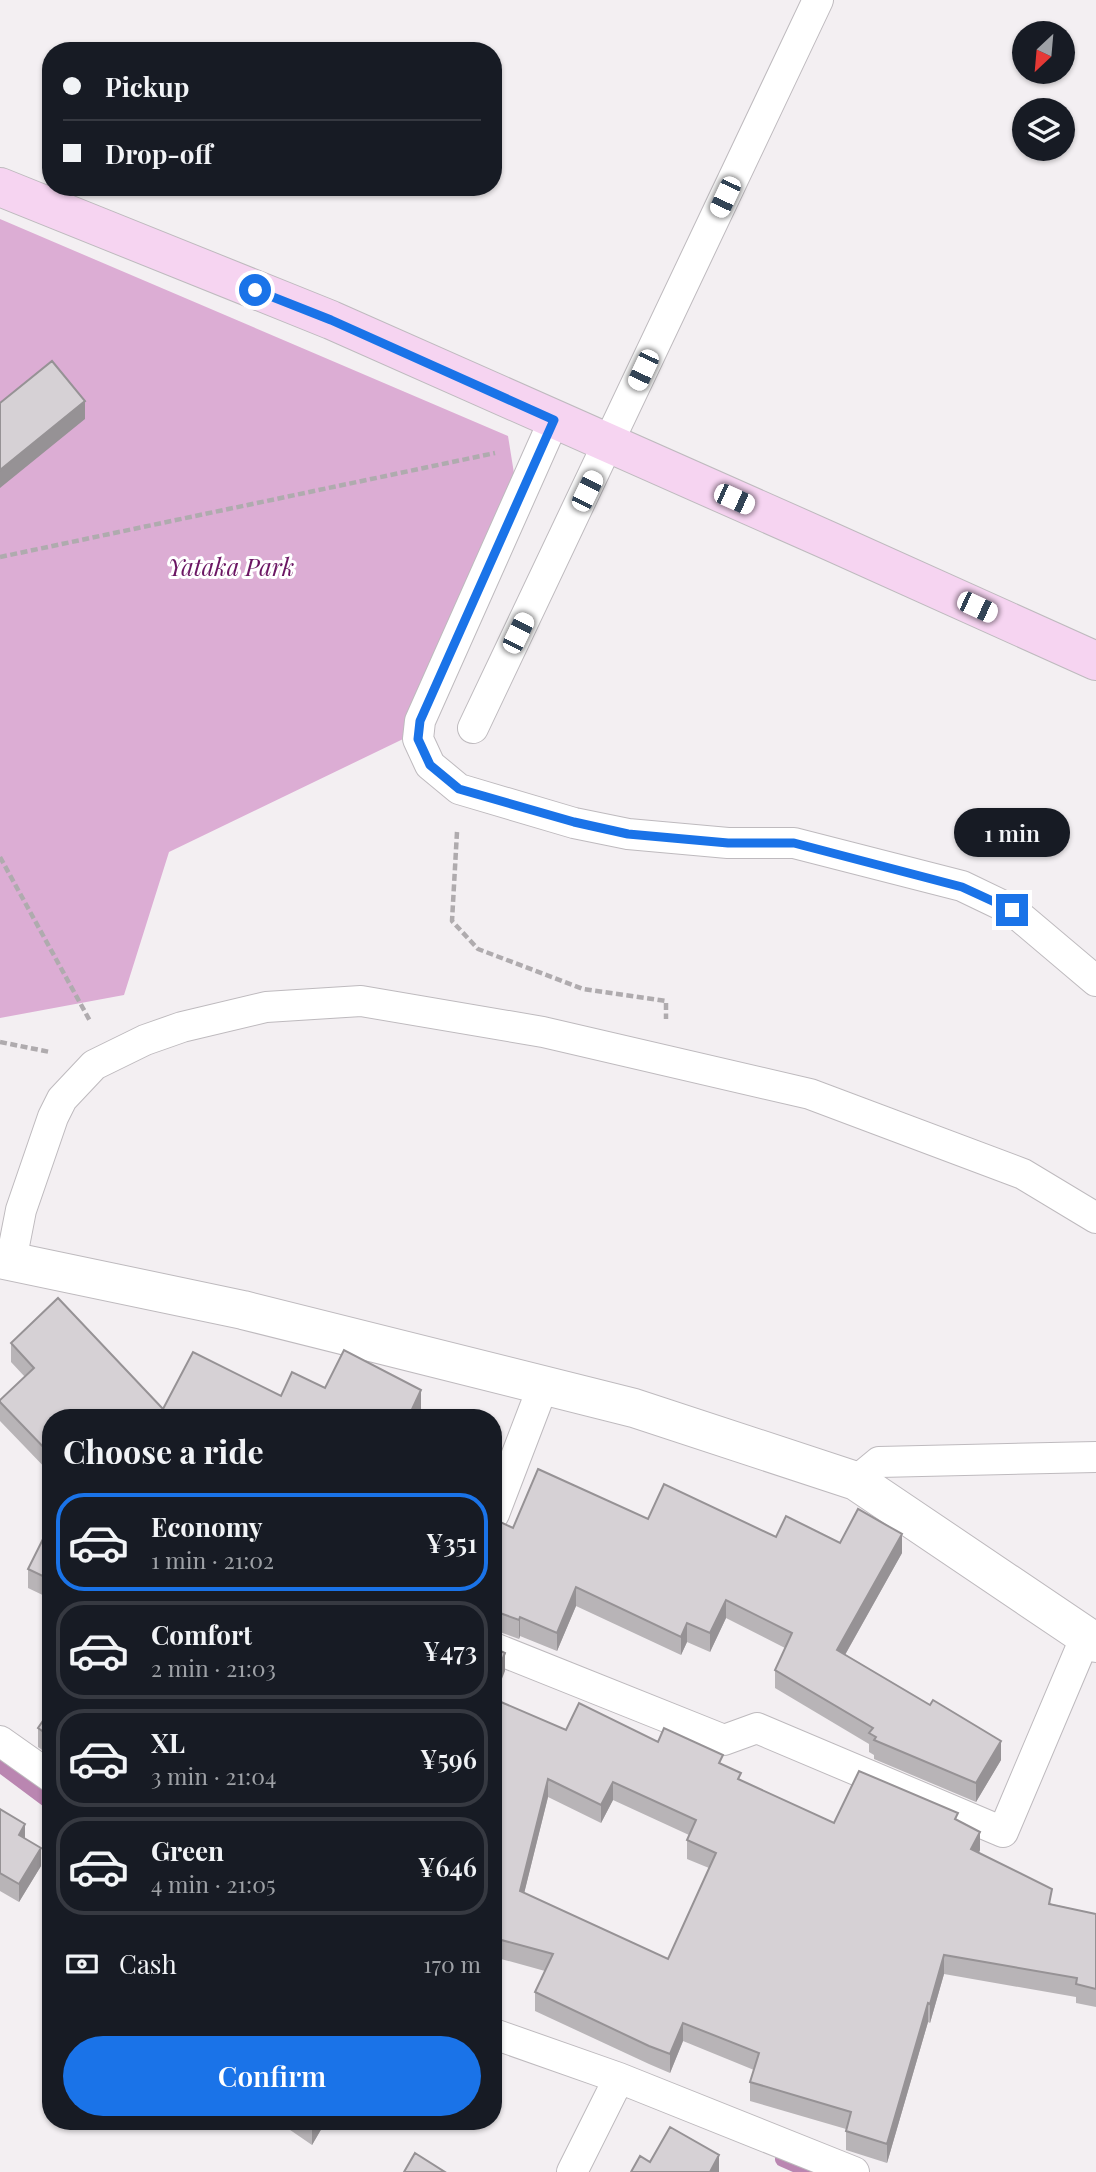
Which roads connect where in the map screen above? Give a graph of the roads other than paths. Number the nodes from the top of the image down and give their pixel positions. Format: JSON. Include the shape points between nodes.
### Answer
{"nodes":[{"id":1,"x":818,"y":0,"type":"edge"},
{"id":2,"x":0,"y":187,"type":"edge"},
{"id":3,"x":549,"y":431,"type":"junction"},
{"id":4,"x":609,"y":444,"type":"junction"},
{"id":5,"x":1096,"y":662,"type":"edge"},
{"id":6,"x":473,"y":728,"type":"dead end"},
{"id":7,"x":1096,"y":981,"type":"edge"},
{"id":8,"x":1096,"y":1218,"type":"edge"},
{"id":9,"x":5,"y":1260,"type":"edge"},
{"id":10,"x":543,"y":1386,"type":"junction"},
{"id":11,"x":1096,"y":1457,"type":"edge"},
{"id":12,"x":856,"y":1481,"type":"junction"},
{"id":13,"x":502,"y":1493,"type":"edge"},
{"id":14,"x":1091,"y":1639,"type":"edge"},
{"id":15,"x":502,"y":1651,"type":"edge"},
{"id":16,"x":0,"y":1741,"type":"edge"},
{"id":17,"x":42,"y":1771,"type":"edge"},
{"id":18,"x":502,"y":2037,"type":"edge"},
{"id":19,"x":619,"y":2078,"type":"junction"},
{"id":20,"x":572,"y":2172,"type":"edge"},
{"id":21,"x":854,"y":2172,"type":"edge"}],
"edges":[{"from":1,"to":4,"type":"lane"},
{"from":2,"to":3,"type":"street","via":[[331,320]]},
{"from":3,"to":4,"type":"street"},
{"from":3,"to":7,"type":"lane","via":[[420,721],[418,739],[430,765],[459,789],[574,822],[628,834],[728,843],[794,843],[962,887],[1012,910]]},
{"from":4,"to":5,"type":"street"},
{"from":4,"to":6,"type":"lane"},
{"from":8,"to":9,"type":"lane","via":[[1023,1174],[810,1094],[543,1032],[361,1001],[266,1007],[182,1027],[94,1065],[62,1099],[53,1118]]},
{"from":9,"to":10,"type":"street","via":[[243,1310]]},
{"from":10,"to":12,"type":"street","via":[[634,1408]]},
{"from":10,"to":13,"type":"lane"},
{"from":11,"to":12,"type":"lane","via":[[878,1462]]},
{"from":12,"to":14,"type":"street"},
{"from":14,"to":15,"type":"lane","via":[[1003,1832],[757,1728],[724,1740]]},
{"from":16,"to":17,"type":"lane"},
{"from":18,"to":19,"type":"lane"},
{"from":19,"to":20,"type":"lane"},
{"from":19,"to":21,"type":"lane"}]}
